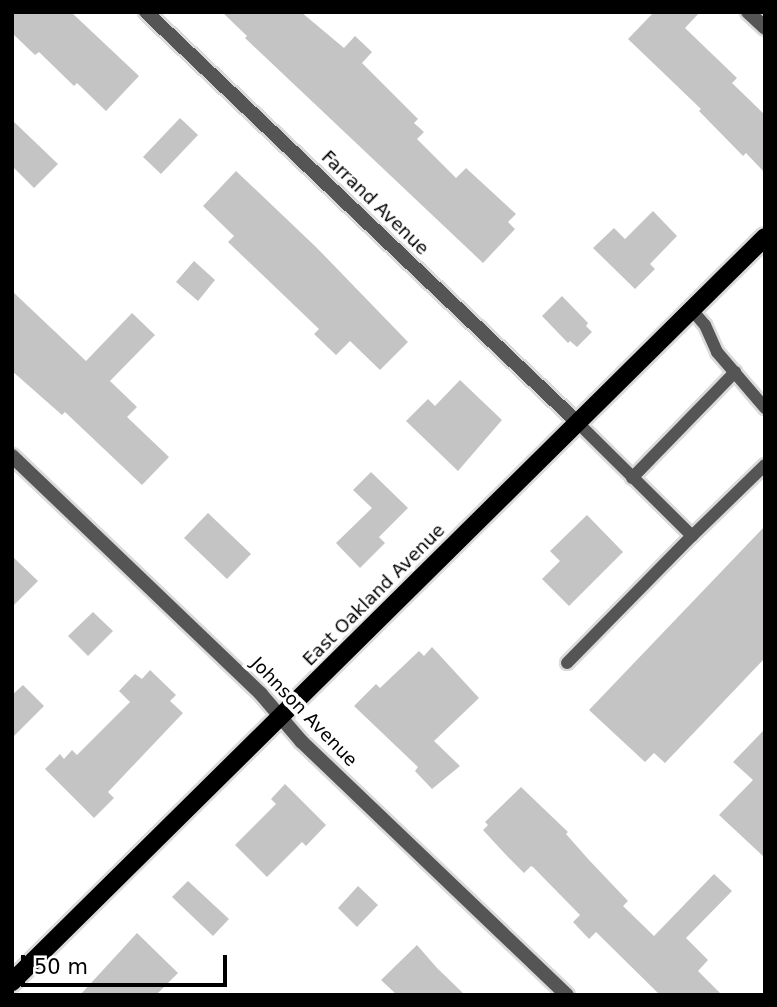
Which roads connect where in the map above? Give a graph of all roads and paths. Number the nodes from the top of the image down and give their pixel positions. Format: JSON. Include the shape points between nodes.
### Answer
{"nodes":[{"id":1,"x":146,"y":12,"type":"edge"},
{"id":2,"x":748,"y":12,"type":"edge"},
{"id":3,"x":765,"y":28,"type":"edge"},
{"id":4,"x":765,"y":237,"type":"edge"},
{"id":5,"x":691,"y":309,"type":"junction"},
{"id":6,"x":735,"y":372,"type":"junction"},
{"id":7,"x":765,"y":408,"type":"edge"},
{"id":8,"x":577,"y":422,"type":"junction"},
{"id":9,"x":12,"y":456,"type":"edge"},
{"id":10,"x":765,"y":465,"type":"edge"},
{"id":11,"x":632,"y":478,"type":"junction"},
{"id":12,"x":692,"y":536,"type":"junction"},
{"id":13,"x":566,"y":663,"type":"dead end"},
{"id":14,"x":281,"y":716,"type":"junction"},
{"id":15,"x":12,"y":982,"type":"edge"},
{"id":16,"x":567,"y":995,"type":"edge"}],
"edges":[{"from":1,"to":8,"type":"street","name":"Farrand Avenue"},
{"from":2,"to":3,"type":"street"},
{"from":4,"to":5,"type":"main road","name":"East Oakland Avenue"},
{"from":5,"to":6,"type":"lane"},
{"from":5,"to":8,"type":"main road","name":"East Oakland Avenue"},
{"from":6,"to":7,"type":"lane"},
{"from":6,"to":11,"type":"lane"},
{"from":8,"to":11,"type":"lane"},
{"from":8,"to":14,"type":"main road","name":"East Oakland Avenue"},
{"from":9,"to":14,"type":"street","name":"Johnson Avenue"},
{"from":10,"to":12,"type":"lane"},
{"from":11,"to":12,"type":"lane"},
{"from":12,"to":13,"type":"lane"},
{"from":14,"to":15,"type":"main road","name":"East Oakland Avenue"},
{"from":14,"to":16,"type":"street","name":"Johnson Avenue"}]}
